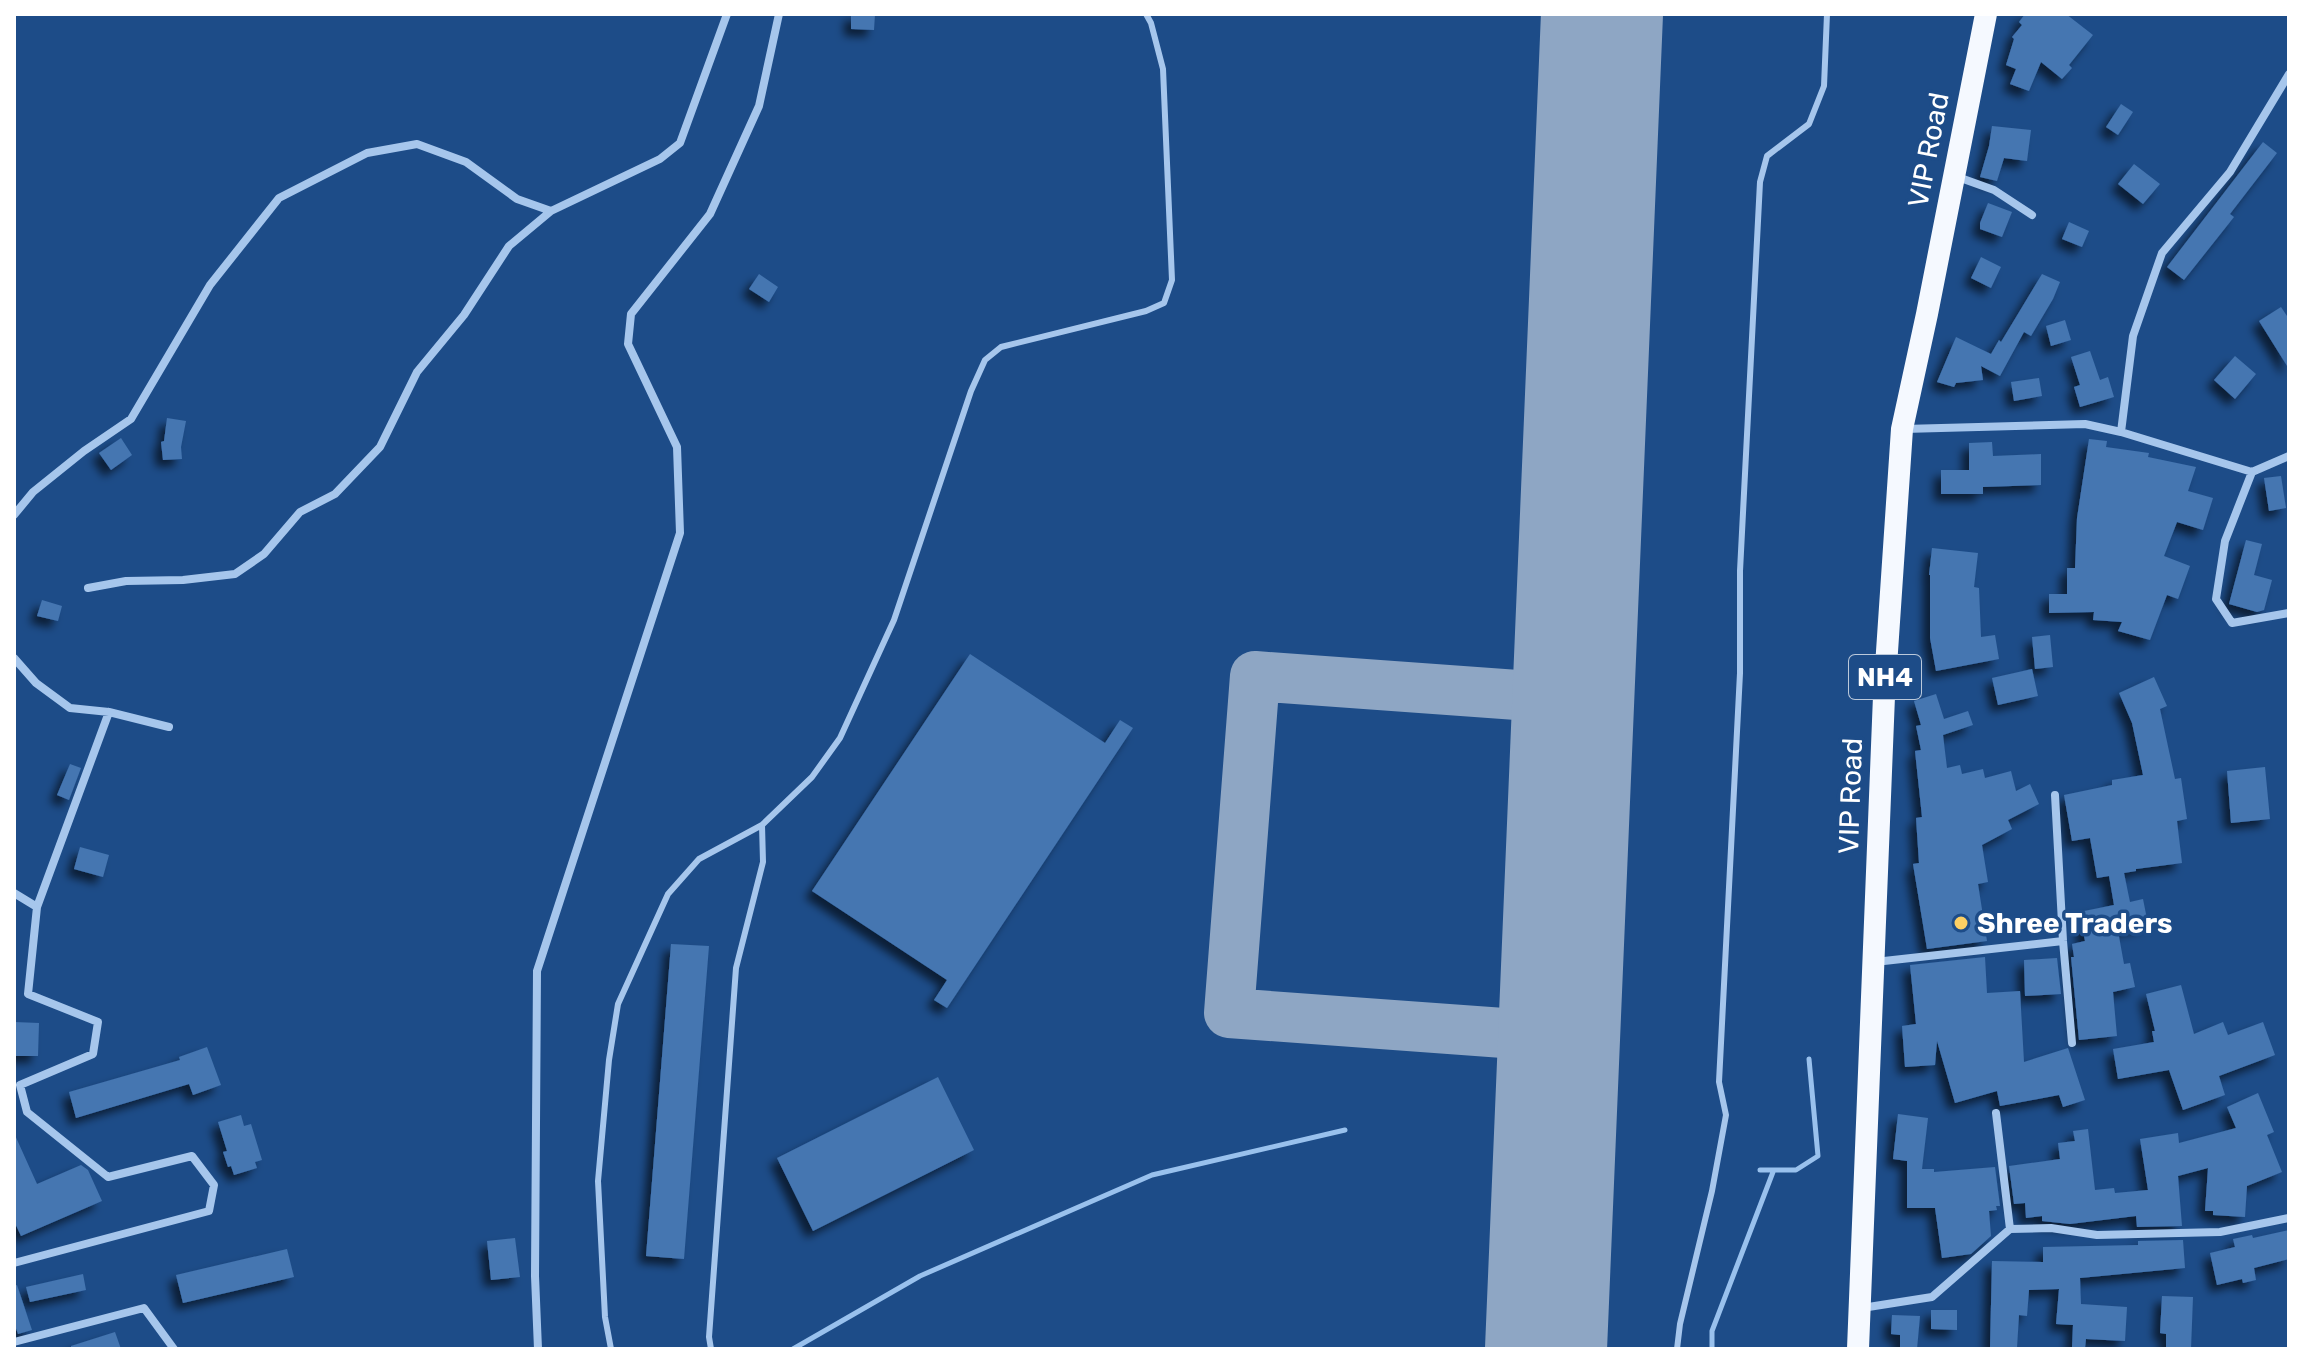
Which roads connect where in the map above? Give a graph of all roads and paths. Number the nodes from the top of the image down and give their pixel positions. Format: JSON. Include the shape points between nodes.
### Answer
{"nodes":[{"id":1,"x":727,"y":14,"type":"edge"},
{"id":2,"x":779,"y":14,"type":"edge"},
{"id":3,"x":1146,"y":14,"type":"edge"},
{"id":4,"x":1827,"y":14,"type":"edge"},
{"id":5,"x":1986,"y":14,"type":"edge"},
{"id":6,"x":2289,"y":74,"type":"edge"},
{"id":7,"x":1954,"y":176,"type":"junction"},
{"id":8,"x":551,"y":211,"type":"junction"},
{"id":9,"x":2032,"y":215,"type":"dead end"},
{"id":10,"x":1902,"y":429,"type":"junction"},
{"id":11,"x":2121,"y":432,"type":"junction"},
{"id":12,"x":2289,"y":456,"type":"edge"},
{"id":13,"x":2252,"y":472,"type":"junction"},
{"id":14,"x":14,"y":515,"type":"edge"},
{"id":15,"x":88,"y":588,"type":"dead end"},
{"id":16,"x":2289,"y":613,"type":"edge"},
{"id":17,"x":14,"y":658,"type":"edge"},
{"id":18,"x":109,"y":712,"type":"junction"},
{"id":19,"x":169,"y":727,"type":"dead end"},
{"id":20,"x":2055,"y":795,"type":"dead end"},
{"id":21,"x":762,"y":825,"type":"junction"},
{"id":22,"x":14,"y":893,"type":"edge"},
{"id":23,"x":37,"y":907,"type":"junction"},
{"id":24,"x":2063,"y":941,"type":"junction"},
{"id":25,"x":1874,"y":962,"type":"junction"},
{"id":26,"x":2072,"y":1043,"type":"dead end"},
{"id":27,"x":1996,"y":1113,"type":"dead end"},
{"id":28,"x":2289,"y":1218,"type":"edge"},
{"id":29,"x":2010,"y":1229,"type":"junction"},
{"id":30,"x":14,"y":1263,"type":"edge"},
{"id":31,"x":1861,"y":1308,"type":"junction"},
{"id":32,"x":14,"y":1342,"type":"edge"},
{"id":33,"x":174,"y":1349,"type":"edge"},
{"id":34,"x":538,"y":1349,"type":"edge"},
{"id":35,"x":611,"y":1349,"type":"edge"},
{"id":36,"x":711,"y":1349,"type":"edge"},
{"id":37,"x":1677,"y":1349,"type":"edge"},
{"id":38,"x":1858,"y":1349,"type":"edge"}],
"edges":[{"from":1,"to":8,"type":"street","via":[[680,143],[660,159]]},
{"from":2,"to":34,"type":"street","via":[[759,106],[710,214],[631,314],[628,344],[677,447],[680,533],[537,971]]},
{"from":3,"to":21,"type":"lane","via":[[1163,69],[1172,280],[1164,303],[1001,347],[985,360],[894,620],[840,738],[812,777]]},
{"from":4,"to":37,"type":"lane","via":[[1824,86],[1809,124],[1767,156],[1760,182],[1719,1082],[1726,1115]]},
{"from":5,"to":7,"type":"highway","name":"VIP Road","number":"NH4"},
{"from":6,"to":11,"type":"street","via":[[2230,172],[2162,253],[2133,336]]},
{"from":7,"to":9,"type":"street","via":[[1994,190]]},
{"from":7,"to":10,"type":"highway","name":"VIP Road","number":"NH4"},
{"from":8,"to":14,"type":"street","via":[[517,199],[466,162],[417,144],[367,153],[279,198],[210,285],[131,419],[33,492]]},
{"from":8,"to":15,"type":"street","via":[[509,246],[464,315],[417,372],[380,447],[335,494],[300,512],[264,554],[235,574]]},
{"from":10,"to":11,"type":"street","via":[[2085,424]]},
{"from":10,"to":25,"type":"highway","name":"VIP Road","number":"NH4"},
{"from":11,"to":13,"type":"street"},
{"from":12,"to":13,"type":"street"},
{"from":13,"to":16,"type":"street","via":[[2225,541],[2216,599],[2232,623]]},
{"from":17,"to":18,"type":"street","via":[[70,708]]},
{"from":18,"to":19,"type":"street"},
{"from":18,"to":23,"type":"street"},
{"from":20,"to":24,"type":"street"},
{"from":21,"to":35,"type":"lane","via":[[699,859],[668,894],[618,1004],[598,1181]]},
{"from":21,"to":36,"type":"lane","via":[[763,862],[736,968]]},
{"from":22,"to":23,"type":"street"},
{"from":23,"to":30,"type":"street","via":[[28,994],[98,1022],[93,1054],[20,1085],[27,1112],[108,1177],[192,1156],[214,1185],[209,1211]]},
{"from":24,"to":25,"type":"street"},
{"from":24,"to":26,"type":"street"},
{"from":25,"to":31,"type":"highway","name":"VIP Road","number":"NH4"},
{"from":27,"to":29,"type":"street"},
{"from":28,"to":29,"type":"street","via":[[2220,1232],[2097,1235]]},
{"from":29,"to":31,"type":"street","via":[[1932,1297]]},
{"from":31,"to":38,"type":"highway","name":"VIP Road","number":"NH4"},
{"from":32,"to":33,"type":"street","via":[[144,1308]]}]}
